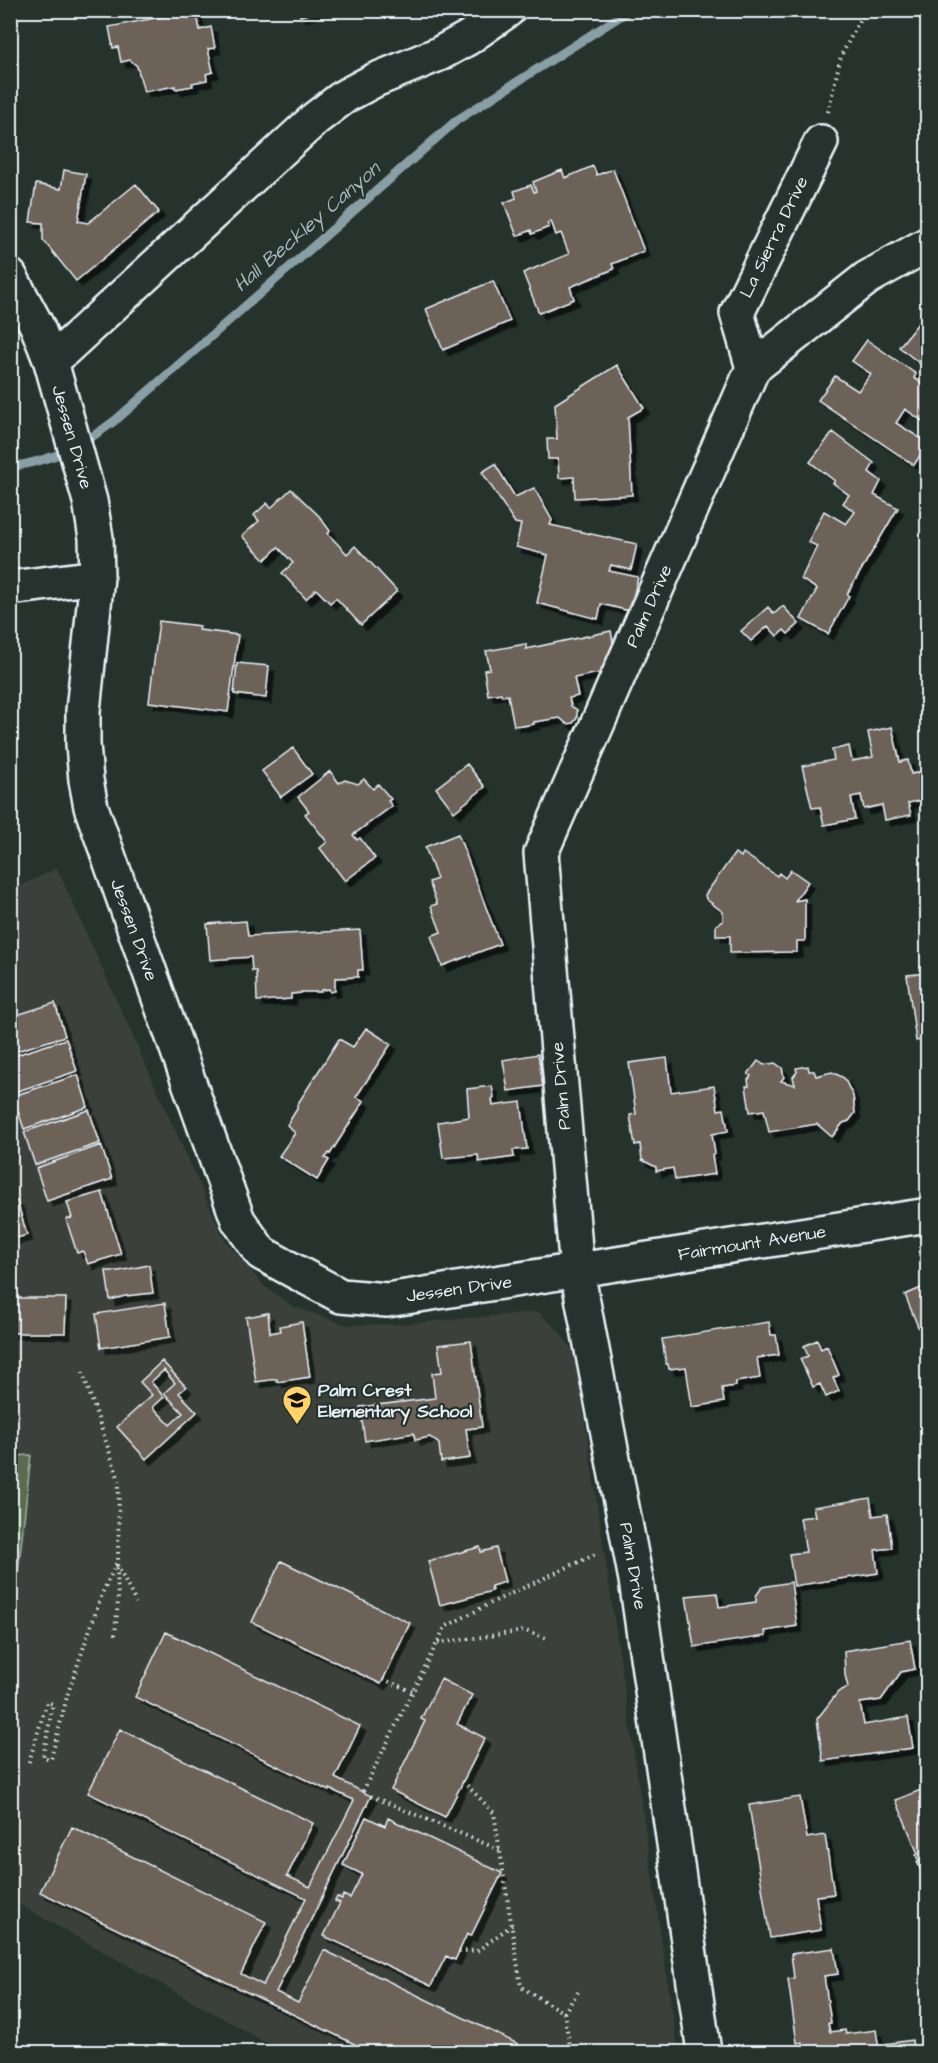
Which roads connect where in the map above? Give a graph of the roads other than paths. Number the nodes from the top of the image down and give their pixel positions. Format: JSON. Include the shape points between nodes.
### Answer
{"nodes":[{"id":1,"x":508,"y":10,"type":"edge"},
{"id":2,"x":821,"y":142,"type":"road end"},
{"id":3,"x":927,"y":244,"type":"edge"},
{"id":4,"x":10,"y":276,"type":"edge"},
{"id":5,"x":51,"y":362,"type":"junction"},
{"id":6,"x":753,"y":368,"type":"junction"},
{"id":7,"x":97,"y":577,"type":"junction"},
{"id":8,"x":10,"y":588,"type":"edge"},
{"id":9,"x":927,"y":1215,"type":"edge"},
{"id":10,"x":577,"y":1271,"type":"junction"},
{"id":11,"x":704,"y":2052,"type":"edge"}],
"edges":[{"from":1,"to":5,"type":"street","via":[[439,54],[345,96],[316,118]]},
{"from":2,"to":6,"type":"street","name":"La Sierra Drive","via":[[737,314]]},
{"from":3,"to":6,"type":"street","name":"Palm Drive","via":[[867,278]]},
{"from":4,"to":5,"type":"street","name":"Jessen Drive"},
{"from":5,"to":7,"type":"street","name":"Jessen Drive","via":[[90,501]]},
{"from":6,"to":10,"type":"street","name":"Palm Drive","via":[[541,853]]},
{"from":7,"to":8,"type":"street"},
{"from":7,"to":10,"type":"street","name":"Jessen Drive","via":[[83,711],[91,807],[234,1209],[261,1253],[341,1296],[387,1300]]},
{"from":9,"to":10,"type":"street","name":"Fairmount Avenue"},
{"from":10,"to":11,"type":"street","name":"Palm Drive","via":[[636,1580]]}]}
